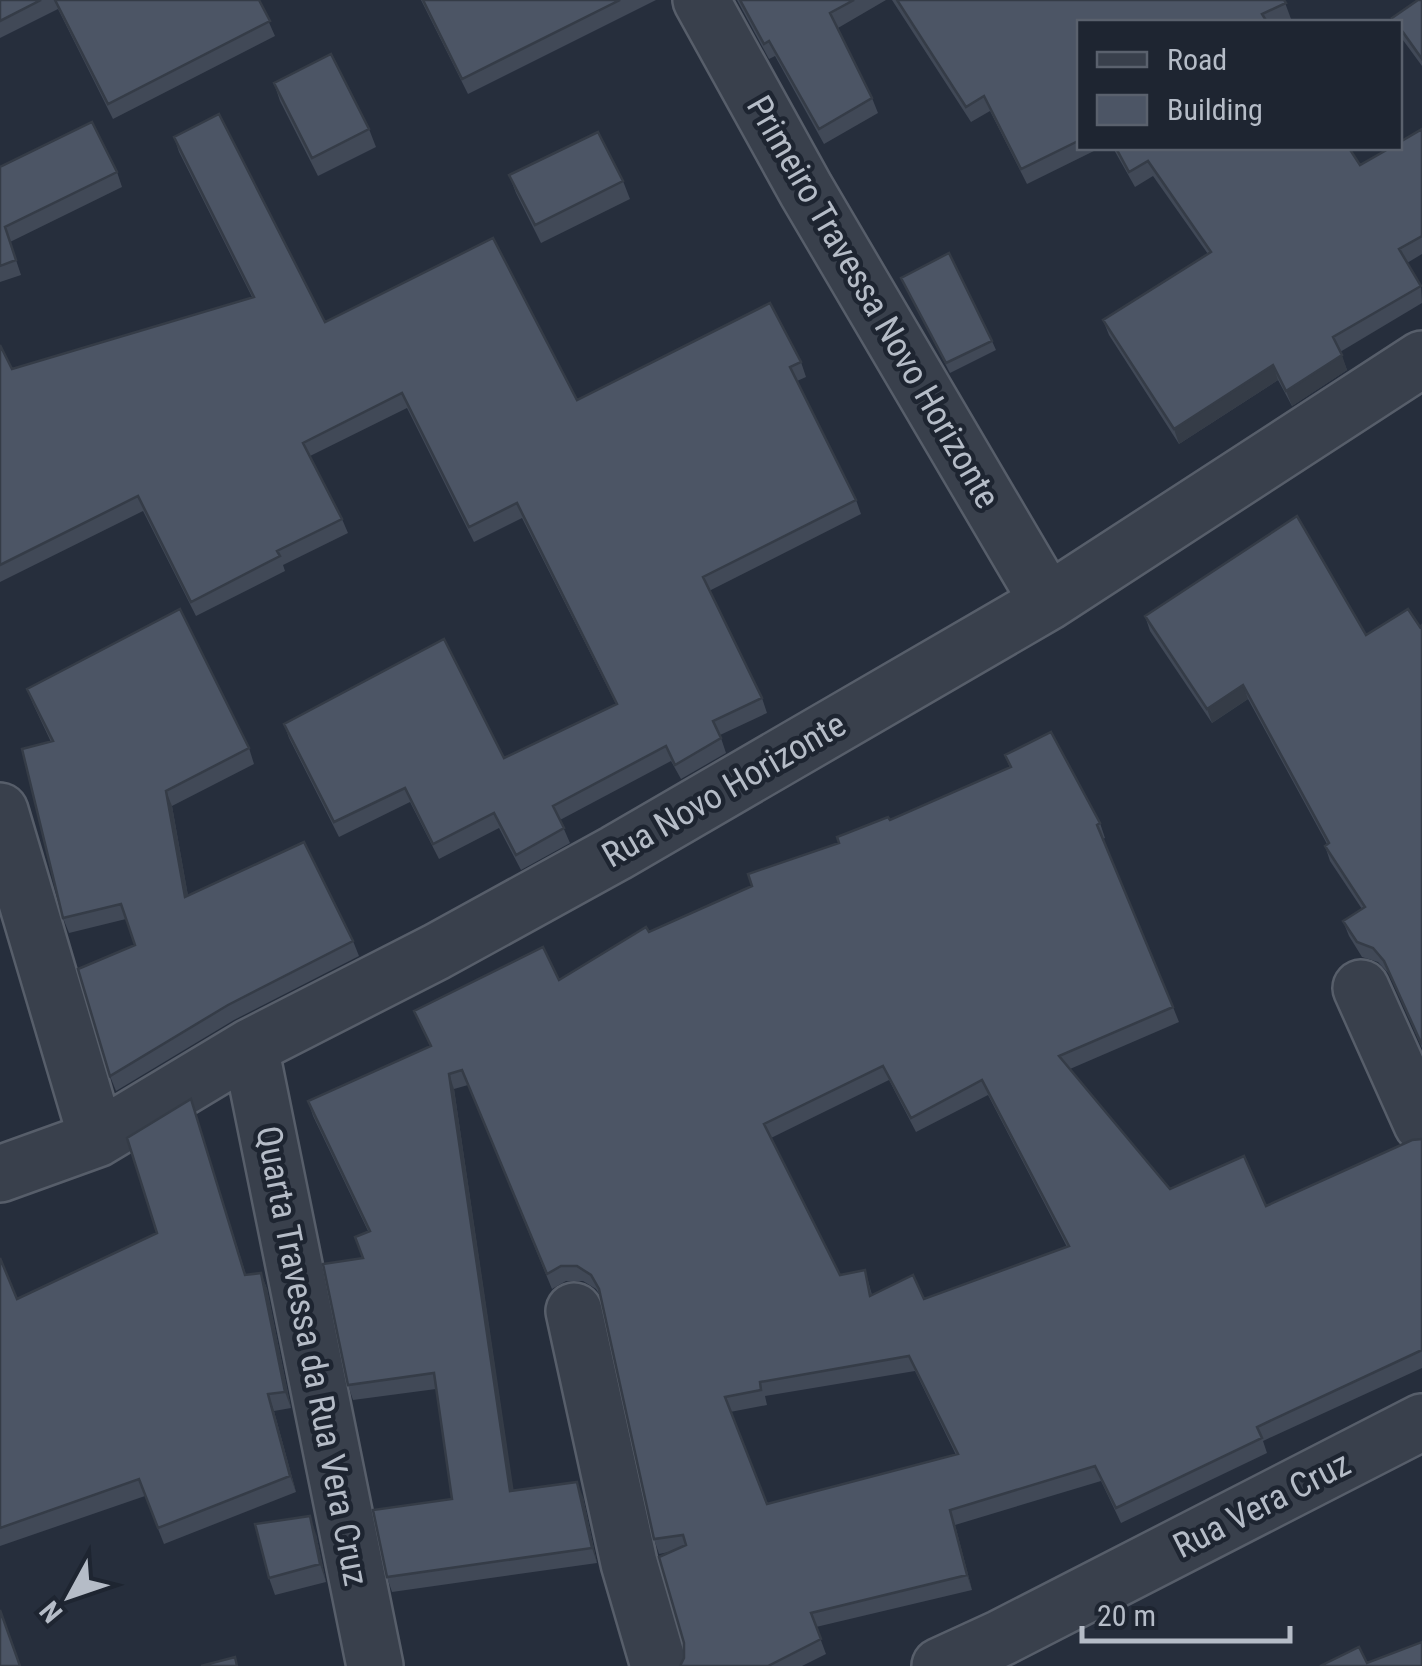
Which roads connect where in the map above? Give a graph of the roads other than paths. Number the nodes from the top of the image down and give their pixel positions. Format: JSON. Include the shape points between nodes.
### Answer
{"nodes":[{"id":1,"x":701,"y":0,"type":"edge"},
{"id":2,"x":1422,"y":359,"type":"edge"},
{"id":3,"x":1048,"y":602,"type":"junction"},
{"id":4,"x":0,"y":811,"type":"edge"},
{"id":5,"x":1361,"y":988,"type":"dead end"},
{"id":6,"x":250,"y":1047,"type":"junction"},
{"id":7,"x":1422,"y":1124,"type":"edge"},
{"id":8,"x":97,"y":1139,"type":"junction"},
{"id":9,"x":0,"y":1174,"type":"edge"},
{"id":10,"x":574,"y":1310,"type":"dead end"},
{"id":11,"x":1422,"y":1422,"type":"edge"},
{"id":12,"x":375,"y":1666,"type":"edge"},
{"id":13,"x":659,"y":1666,"type":"edge"},
{"id":14,"x":940,"y":1666,"type":"edge"}],
"edges":[{"from":1,"to":3,"type":"street","name":"Primeiro Travessa Novo Horizonte"},
{"from":2,"to":3,"type":"street","name":"Rua Novo Horizonte"},
{"from":3,"to":6,"type":"street","name":"Rua Novo Horizonte","via":[[616,853]]},
{"from":4,"to":8,"type":"street"},
{"from":5,"to":7,"type":"street"},
{"from":6,"to":8,"type":"street","name":"Rua Novo Horizonte"},
{"from":6,"to":12,"type":"street","name":"Quarta Travessa da Rua Vera Cruz"},
{"from":8,"to":9,"type":"street","name":"Rua Novo Horizonte"},
{"from":10,"to":13,"type":"street","via":[[629,1563]]},
{"from":11,"to":14,"type":"street","name":"Rua Vera Cruz"}]}
